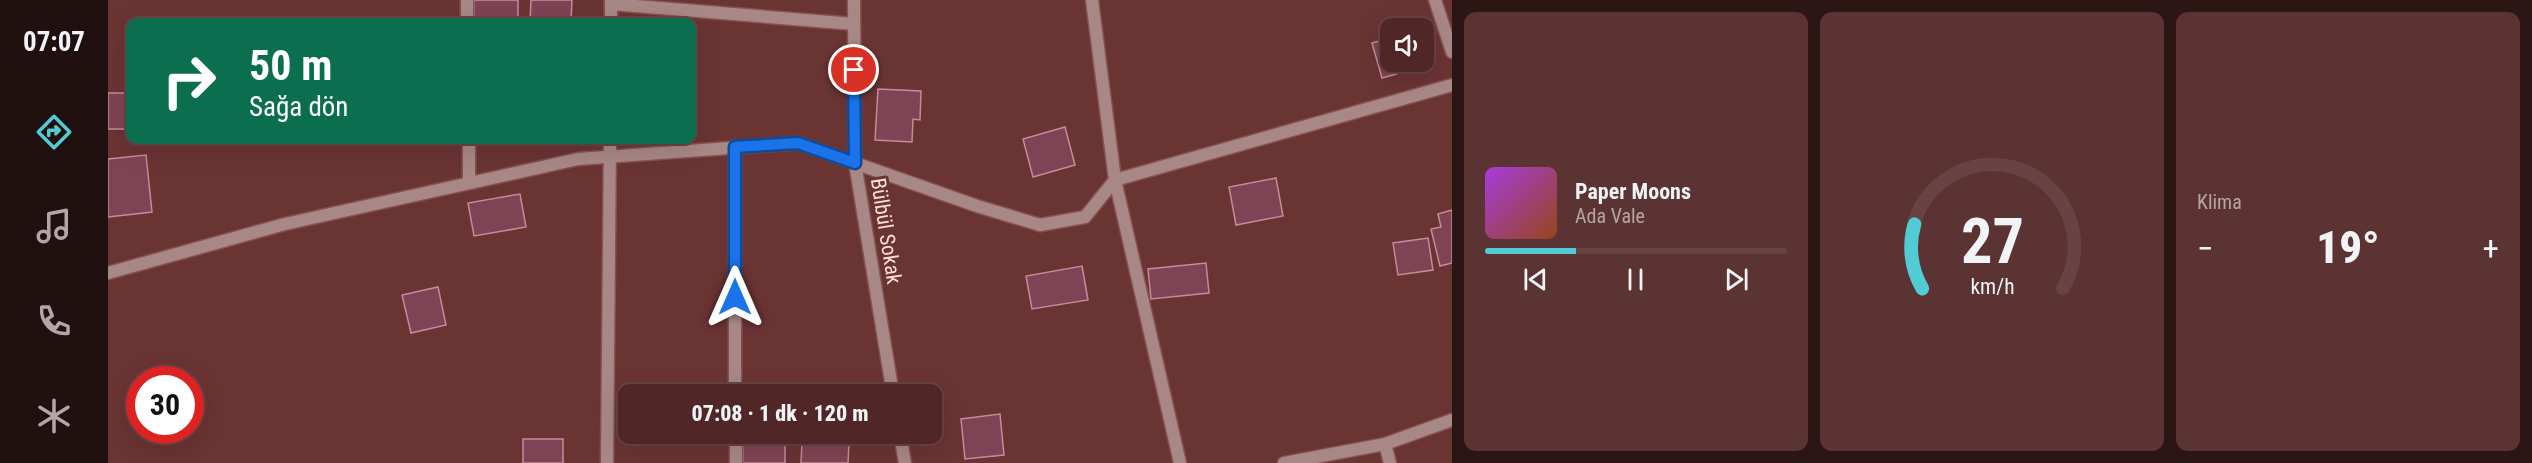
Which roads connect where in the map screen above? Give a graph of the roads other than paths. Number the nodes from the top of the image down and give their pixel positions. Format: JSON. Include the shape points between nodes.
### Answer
{"nodes":[{"id":1,"x":467,"y":0,"type":"edge"},
{"id":2,"x":854,"y":0,"type":"edge"},
{"id":3,"x":1092,"y":0,"type":"edge"},
{"id":4,"x":1436,"y":0,"type":"edge"},
{"id":5,"x":611,"y":2,"type":"edge"},
{"id":6,"x":468,"y":18,"type":"edge"},
{"id":7,"x":611,"y":18,"type":"edge"},
{"id":8,"x":854,"y":24,"type":"junction"},
{"id":9,"x":1452,"y":52,"type":"edge"},
{"id":10,"x":1452,"y":85,"type":"edge"},
{"id":11,"x":469,"y":144,"type":"edge"},
{"id":12,"x":610,"y":144,"type":"edge"},
{"id":13,"x":735,"y":147,"type":"junction"},
{"id":14,"x":610,"y":156,"type":"junction"},
{"id":15,"x":855,"y":163,"type":"junction"},
{"id":16,"x":1115,"y":180,"type":"junction"},
{"id":17,"x":469,"y":183,"type":"junction"},
{"id":18,"x":108,"y":273,"type":"edge"},
{"id":19,"x":735,"y":384,"type":"edge"},
{"id":20,"x":891,"y":384,"type":"edge"},
{"id":21,"x":1452,"y":420,"type":"edge"},
{"id":22,"x":736,"y":444,"type":"edge"},
{"id":23,"x":901,"y":444,"type":"edge"},
{"id":24,"x":1385,"y":444,"type":"junction"},
{"id":25,"x":607,"y":463,"type":"edge"},
{"id":26,"x":736,"y":463,"type":"edge"},
{"id":27,"x":904,"y":463,"type":"edge"},
{"id":28,"x":1180,"y":463,"type":"edge"},
{"id":29,"x":1284,"y":463,"type":"edge"},
{"id":30,"x":1390,"y":463,"type":"edge"}],
"edges":[{"from":1,"to":6,"type":"street"},
{"from":2,"to":8,"type":"street","name":"Bülbül Sokak"},
{"from":3,"to":16,"type":"street"},
{"from":4,"to":9,"type":"street"},
{"from":5,"to":7,"type":"street"},
{"from":5,"to":8,"type":"street"},
{"from":8,"to":15,"type":"street","name":"Bülbül Sokak"},
{"from":10,"to":16,"type":"street"},
{"from":11,"to":17,"type":"street"},
{"from":12,"to":14,"type":"street"},
{"from":13,"to":14,"type":"street"},
{"from":13,"to":15,"type":"street","via":[[798,143]]},
{"from":13,"to":19,"type":"street"},
{"from":14,"to":17,"type":"street","via":[[578,159]]},
{"from":14,"to":25,"type":"street"},
{"from":15,"to":16,"type":"street","via":[[1040,225],[1085,217]]},
{"from":15,"to":20,"type":"street","name":"Bülbül Sokak"},
{"from":16,"to":28,"type":"street"},
{"from":17,"to":18,"type":"street","via":[[285,224]]},
{"from":21,"to":24,"type":"street"},
{"from":22,"to":26,"type":"street"},
{"from":23,"to":27,"type":"street"},
{"from":24,"to":29,"type":"street"},
{"from":24,"to":30,"type":"street"}]}
